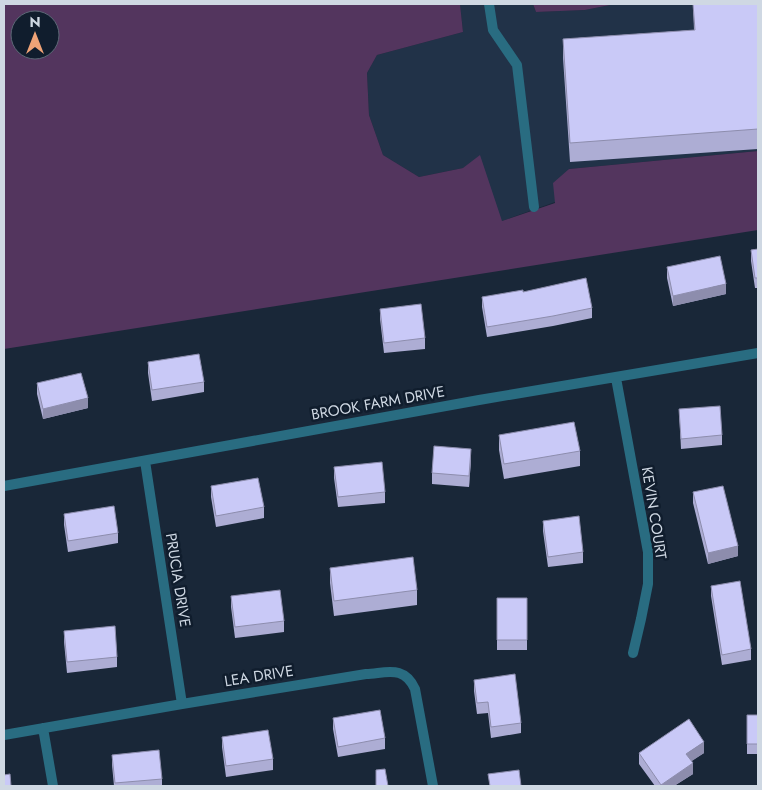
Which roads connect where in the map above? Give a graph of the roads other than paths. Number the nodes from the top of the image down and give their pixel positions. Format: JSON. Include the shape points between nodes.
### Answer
{"nodes":[{"id":1,"x":489,"y":4,"type":"edge"},
{"id":2,"x":534,"y":207,"type":"dead end"},
{"id":3,"x":758,"y":353,"type":"edge"},
{"id":4,"x":616,"y":378,"type":"junction"},
{"id":5,"x":145,"y":461,"type":"junction"},
{"id":6,"x":4,"y":486,"type":"edge"},
{"id":7,"x":633,"y":653,"type":"dead end"},
{"id":8,"x":182,"y":704,"type":"junction"},
{"id":9,"x":43,"y":728,"type":"junction"},
{"id":10,"x":4,"y":735,"type":"edge"},
{"id":11,"x":53,"y":786,"type":"edge"},
{"id":12,"x":432,"y":786,"type":"edge"}],
"edges":[{"from":1,"to":2,"type":"street","via":[[493,30],[517,65]]},
{"from":3,"to":4,"type":"street","name":"BROOK FARM DRIVE"},
{"from":4,"to":5,"type":"street","name":"BROOK FARM DRIVE"},
{"from":4,"to":7,"type":"street","name":"KEVIN COURT","via":[[648,552],[648,584]]},
{"from":5,"to":6,"type":"street","name":"BROOK FARM DRIVE"},
{"from":5,"to":8,"type":"street","name":"PRUCIA DRIVE"},
{"from":8,"to":9,"type":"street","name":"LEA DRIVE"},
{"from":8,"to":12,"type":"street","name":"LEA DRIVE","via":[[366,674],[398,673],[410,679],[415,689]]},
{"from":9,"to":10,"type":"street","name":"LEA DRIVE"},
{"from":9,"to":11,"type":"street"}]}
